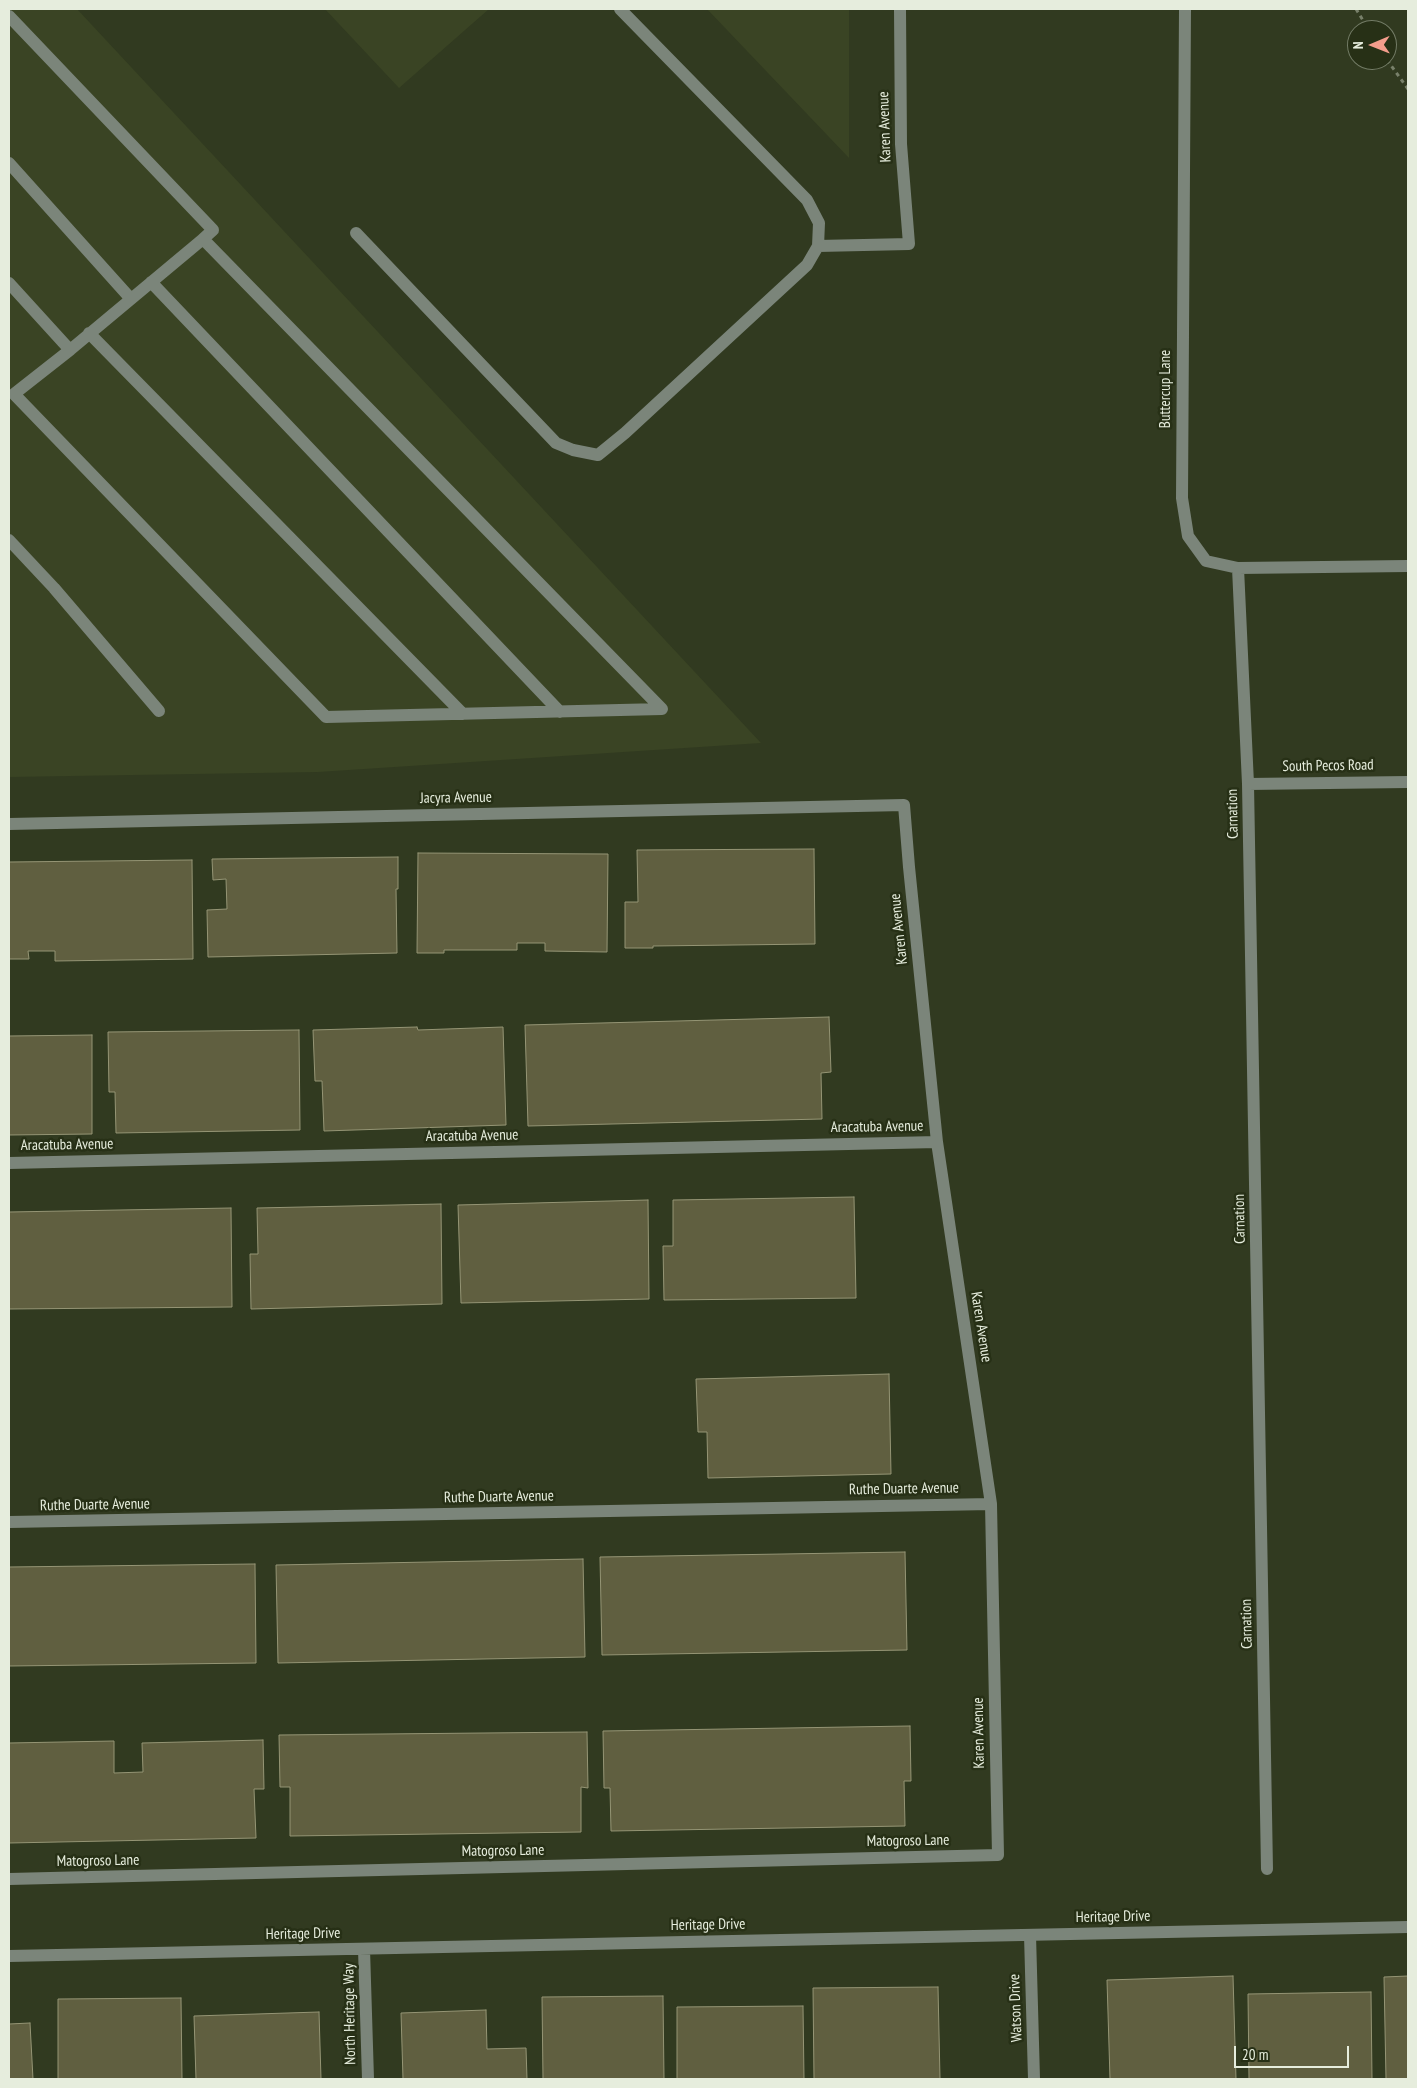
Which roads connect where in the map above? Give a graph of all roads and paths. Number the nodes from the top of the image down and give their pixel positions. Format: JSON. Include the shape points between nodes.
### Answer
{"nodes":[{"id":1,"x":620,"y":9,"type":"edge"},
{"id":2,"x":900,"y":9,"type":"edge"},
{"id":3,"x":1186,"y":9,"type":"edge"},
{"id":4,"x":1356,"y":9,"type":"edge"},
{"id":5,"x":9,"y":16,"type":"edge"},
{"id":6,"x":1363,"y":20,"type":"edge"},
{"id":7,"x":1394,"y":70,"type":"edge"},
{"id":8,"x":1408,"y":89,"type":"edge"},
{"id":9,"x":9,"y":163,"type":"edge"},
{"id":10,"x":356,"y":233,"type":"dead end"},
{"id":11,"x":203,"y":239,"type":"junction"},
{"id":12,"x":818,"y":246,"type":"junction"},
{"id":13,"x":151,"y":282,"type":"junction"},
{"id":14,"x":9,"y":283,"type":"edge"},
{"id":15,"x":131,"y":299,"type":"junction"},
{"id":16,"x":89,"y":333,"type":"junction"},
{"id":17,"x":70,"y":350,"type":"junction"},
{"id":18,"x":11,"y":391,"type":"edge"},
{"id":19,"x":9,"y":540,"type":"edge"},
{"id":20,"x":1408,"y":566,"type":"edge"},
{"id":21,"x":1238,"y":568,"type":"junction"},
{"id":22,"x":159,"y":711,"type":"dead end"},
{"id":23,"x":560,"y":712,"type":"junction"},
{"id":24,"x":463,"y":714,"type":"junction"},
{"id":25,"x":1408,"y":782,"type":"edge"},
{"id":26,"x":1248,"y":784,"type":"junction"},
{"id":27,"x":904,"y":805,"type":"joint"},
{"id":28,"x":9,"y":824,"type":"edge"},
{"id":29,"x":936,"y":1142,"type":"junction"},
{"id":30,"x":9,"y":1163,"type":"edge"},
{"id":31,"x":991,"y":1504,"type":"junction"},
{"id":32,"x":9,"y":1522,"type":"edge"},
{"id":33,"x":998,"y":1855,"type":"joint"},
{"id":34,"x":1267,"y":1869,"type":"dead end"},
{"id":35,"x":9,"y":1879,"type":"edge"},
{"id":36,"x":1408,"y":1927,"type":"edge"},
{"id":37,"x":1030,"y":1935,"type":"junction"},
{"id":38,"x":364,"y":1949,"type":"junction"},
{"id":39,"x":9,"y":1956,"type":"edge"},
{"id":40,"x":368,"y":2079,"type":"edge"},
{"id":41,"x":1034,"y":2079,"type":"edge"}],
"edges":[{"from":1,"to":12,"type":"street","via":[[807,200],[819,223]]},
{"from":2,"to":12,"type":"street","name":"Karen Avenue","via":[[900,144],[909,244]]},
{"from":3,"to":21,"type":"street","name":"Buttercup Lane","via":[[1182,498],[1188,536],[1206,561]]},
{"from":4,"to":6,"type":"path"},
{"from":5,"to":11,"type":"street","via":[[213,230]]},
{"from":7,"to":8,"type":"path"},
{"from":9,"to":15,"type":"street"},
{"from":10,"to":12,"type":"street","via":[[556,443],[572,450],[598,454],[625,433],[807,264]]},
{"from":11,"to":13,"type":"street"},
{"from":11,"to":23,"type":"street","via":[[662,709]]},
{"from":13,"to":15,"type":"street"},
{"from":13,"to":23,"type":"street"},
{"from":14,"to":17,"type":"street"},
{"from":15,"to":16,"type":"street"},
{"from":16,"to":17,"type":"street"},
{"from":16,"to":24,"type":"street"},
{"from":17,"to":18,"type":"street"},
{"from":18,"to":24,"type":"street","via":[[326,717]]},
{"from":19,"to":22,"type":"street"},
{"from":20,"to":21,"type":"street","name":"Buttercup Lane"},
{"from":21,"to":26,"type":"street","name":"Carnation"},
{"from":23,"to":24,"type":"street"},
{"from":25,"to":26,"type":"street","name":"South Pecos Road"},
{"from":26,"to":34,"type":"street","name":"Carnation"},
{"from":27,"to":28,"type":"street","name":"Jacyra Avenue"},
{"from":27,"to":29,"type":"street","name":"Karen Avenue"},
{"from":29,"to":30,"type":"street","name":"Aracatuba Avenue"},
{"from":29,"to":31,"type":"street","name":"Karen Avenue"},
{"from":31,"to":32,"type":"street","name":"Ruthe Duarte Avenue"},
{"from":31,"to":33,"type":"street","name":"Karen Avenue"},
{"from":33,"to":35,"type":"street","name":"Matogroso Lane"},
{"from":36,"to":37,"type":"street","name":"Heritage Drive"},
{"from":37,"to":38,"type":"street","name":"Heritage Drive"},
{"from":37,"to":41,"type":"street","name":"Watson Drive"},
{"from":38,"to":39,"type":"street","name":"Heritage Drive"},
{"from":38,"to":40,"type":"street","name":"North Heritage Way"}]}
